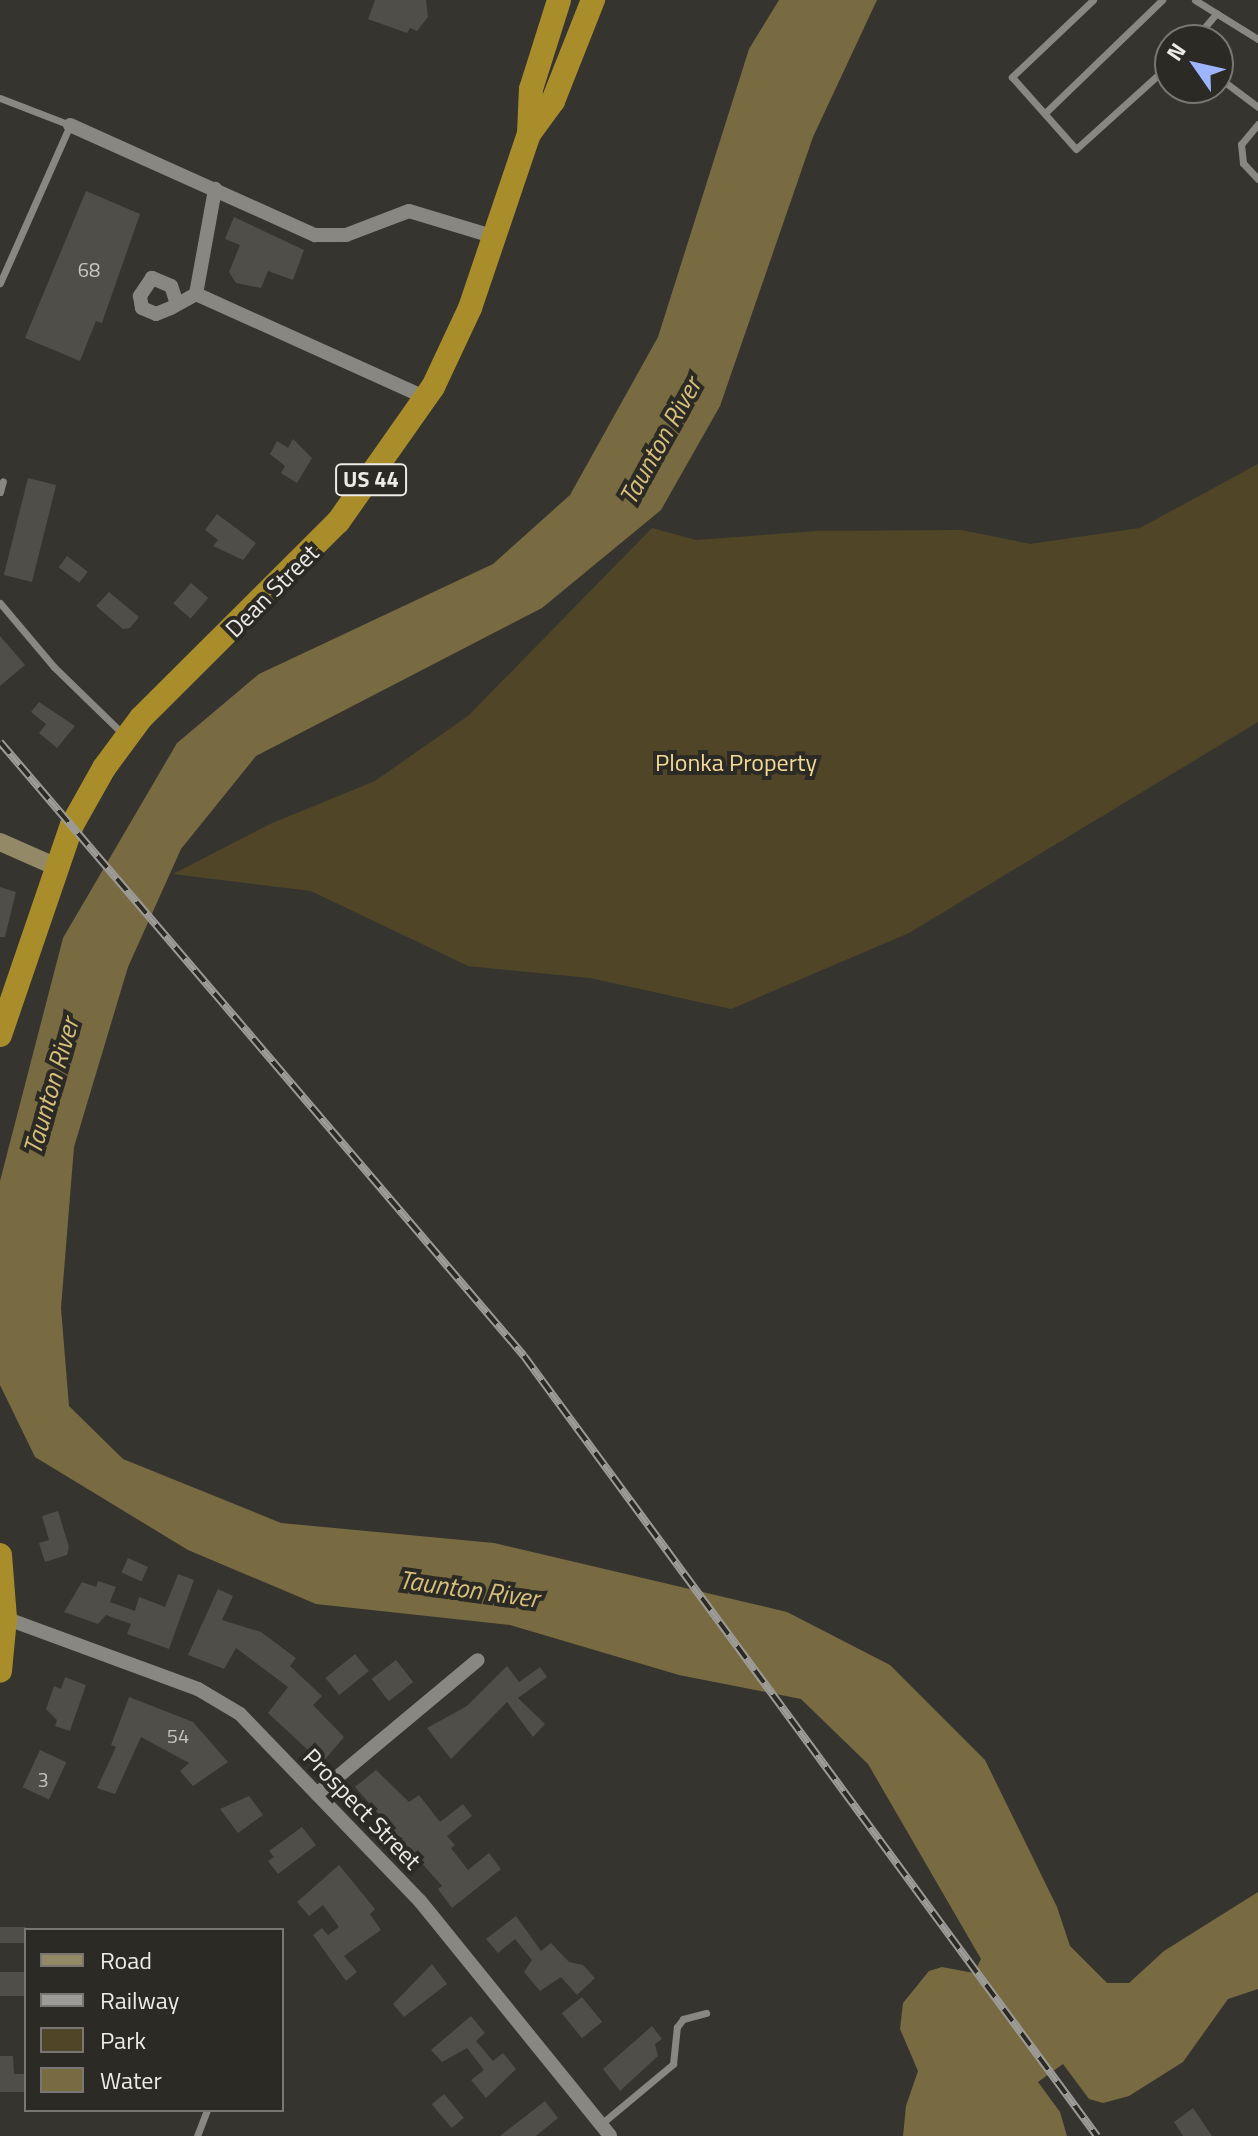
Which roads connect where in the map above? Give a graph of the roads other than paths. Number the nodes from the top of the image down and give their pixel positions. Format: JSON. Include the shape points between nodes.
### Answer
{"nodes":[{"id":1,"x":559,"y":0,"type":"edge"},
{"id":2,"x":593,"y":0,"type":"edge"},
{"id":3,"x":1093,"y":0,"type":"edge"},
{"id":4,"x":1162,"y":0,"type":"edge"},
{"id":5,"x":1195,"y":0,"type":"edge"},
{"id":6,"x":1217,"y":13,"type":"junction"},
{"id":7,"x":1208,"y":24,"type":"edge"},
{"id":8,"x":1258,"y":39,"type":"edge"},
{"id":9,"x":1154,"y":78,"type":"edge"},
{"id":10,"x":1234,"y":89,"type":"edge"},
{"id":11,"x":0,"y":98,"type":"edge"},
{"id":12,"x":1258,"y":107,"type":"edge"},
{"id":13,"x":1045,"y":113,"type":"junction"},
{"id":14,"x":1258,"y":124,"type":"edge"},
{"id":15,"x":70,"y":125,"type":"junction"},
{"id":16,"x":529,"y":134,"type":"junction"},
{"id":17,"x":1258,"y":179,"type":"edge"},
{"id":18,"x":215,"y":189,"type":"junction"},
{"id":19,"x":495,"y":237,"type":"junction"},
{"id":20,"x":0,"y":283,"type":"edge"},
{"id":21,"x":196,"y":294,"type":"junction"},
{"id":22,"x":177,"y":304,"type":"dead end"},
{"id":23,"x":426,"y":398,"type":"junction"},
{"id":24,"x":3,"y":481,"type":"dead end"},
{"id":25,"x":0,"y":492,"type":"edge"},
{"id":26,"x":0,"y":603,"type":"edge"},
{"id":27,"x":126,"y":736,"type":"junction"},
{"id":28,"x":0,"y":842,"type":"edge"},
{"id":29,"x":57,"y":867,"type":"junction"},
{"id":30,"x":0,"y":1035,"type":"edge"},
{"id":31,"x":0,"y":1555,"type":"edge"},
{"id":32,"x":5,"y":1618,"type":"junction"},
{"id":33,"x":478,"y":1660,"type":"dead end"},
{"id":34,"x":0,"y":1671,"type":"edge"},
{"id":35,"x":317,"y":1794,"type":"junction"},
{"id":36,"x":706,"y":2013,"type":"dead end"},
{"id":37,"x":206,"y":2112,"type":"edge"},
{"id":38,"x":606,"y":2130,"type":"edge"},
{"id":39,"x":197,"y":2136,"type":"edge"}],
"edges":[{"from":1,"to":16,"type":"highway","name":"Dean Street","number":"US 44","via":[[531,89]]},
{"from":2,"to":16,"type":"highway","name":"Dean Street","number":"US 44","via":[[557,93]]},
{"from":3,"to":13,"type":"lane","via":[[1012,77]]},
{"from":4,"to":13,"type":"lane"},
{"from":5,"to":6,"type":"lane"},
{"from":6,"to":7,"type":"lane"},
{"from":6,"to":8,"type":"lane"},
{"from":9,"to":13,"type":"lane","via":[[1076,149]]},
{"from":10,"to":12,"type":"lane"},
{"from":11,"to":15,"type":"lane"},
{"from":14,"to":17,"type":"lane","via":[[1241,144],[1243,163]]},
{"from":15,"to":18,"type":"street"},
{"from":15,"to":20,"type":"lane"},
{"from":16,"to":19,"type":"highway","name":"Dean Street","number":"US 44"},
{"from":18,"to":19,"type":"street","via":[[315,235],[346,235],[409,211]]},
{"from":18,"to":21,"type":"street"},
{"from":19,"to":23,"type":"highway","name":"Dean Street","number":"US 44","via":[[470,308]]},
{"from":21,"to":22,"type":"street"},
{"from":21,"to":23,"type":"street"},
{"from":23,"to":27,"type":"highway","name":"Dean Street","number":"US 44","via":[[331,531]]},
{"from":24,"to":25,"type":"lane"},
{"from":26,"to":27,"type":"lane","via":[[54,667]]},
{"from":27,"to":29,"type":"highway","name":"Dean Street","number":"US 44","via":[[81,806]]},
{"from":28,"to":29,"type":"street"},
{"from":29,"to":30,"type":"highway","name":"Dean Street","number":"US 44"},
{"from":31,"to":32,"type":"highway"},
{"from":32,"to":34,"type":"highway"},
{"from":32,"to":35,"type":"street","name":"Prospect Street","via":[[216,1697],[240,1714]]},
{"from":33,"to":35,"type":"street"},
{"from":35,"to":38,"type":"street","name":"Prospect Street","via":[[420,1901]]},
{"from":36,"to":38,"type":"lane","via":[[683,2019],[677,2027],[673,2064]]},
{"from":37,"to":39,"type":"lane"}]}
